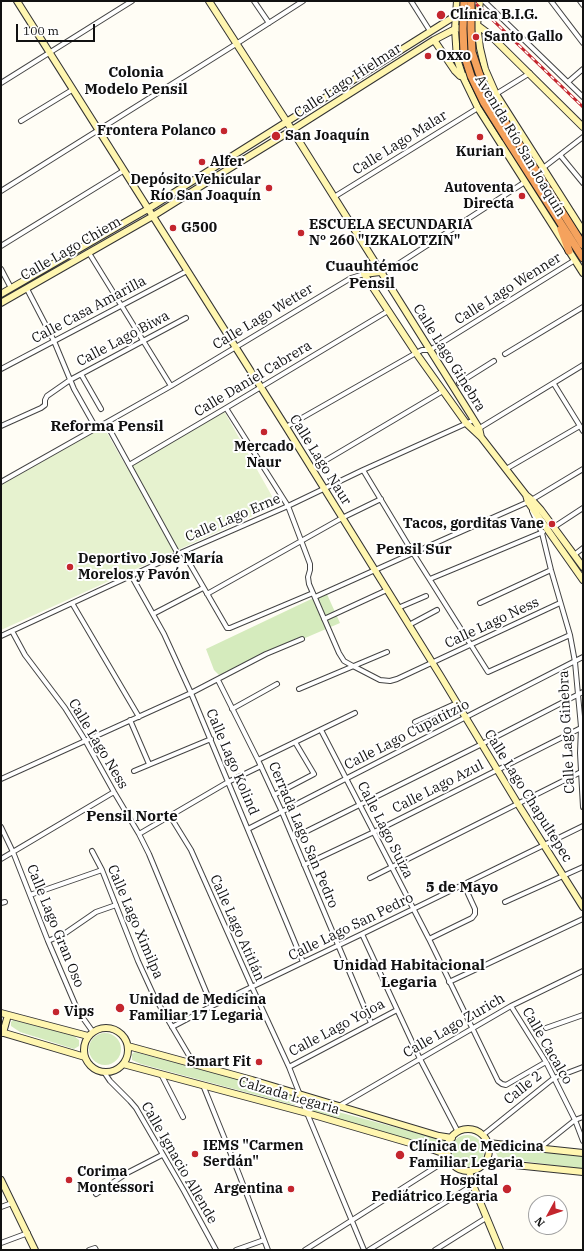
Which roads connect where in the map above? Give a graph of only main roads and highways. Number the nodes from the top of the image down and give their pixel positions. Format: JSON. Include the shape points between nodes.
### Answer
{"nodes":[{"id":1,"x":464,"y":1,"type":"edge"},
{"id":2,"x":471,"y":1,"type":"edge"},
{"id":3,"x":510,"y":136,"type":"junction"},
{"id":4,"x":565,"y":217,"type":"junction"},
{"id":5,"x":557,"y":218,"type":"junction"},
{"id":6,"x":583,"y":235,"type":"edge"},
{"id":7,"x":583,"y":245,"type":"edge"},
{"id":8,"x":569,"y":251,"type":"road end"},
{"id":9,"x":583,"y":258,"type":"edge"}],
"edges":[{"from":1,"to":3,"type":"highway","name":"Avenida Río San Joaquín","bridge":true,"via":[[464,54],[471,76],[484,103]]},
{"from":2,"to":3,"type":"highway","name":"Avenida Río San Joaquín","bridge":true,"via":[[472,52],[490,99]]},
{"from":3,"to":4,"type":"highway","name":"Avenida Río San Joaquín"},
{"from":3,"to":5,"type":"highway","name":"Avenida Río San Joaquín"},
{"from":4,"to":6,"type":"highway"},
{"from":4,"to":7,"type":"highway","name":"Avenida Río San Joaquín"},
{"from":5,"to":8,"type":"highway"},
{"from":5,"to":9,"type":"highway","name":"Avenida Río San Joaquín"}]}
